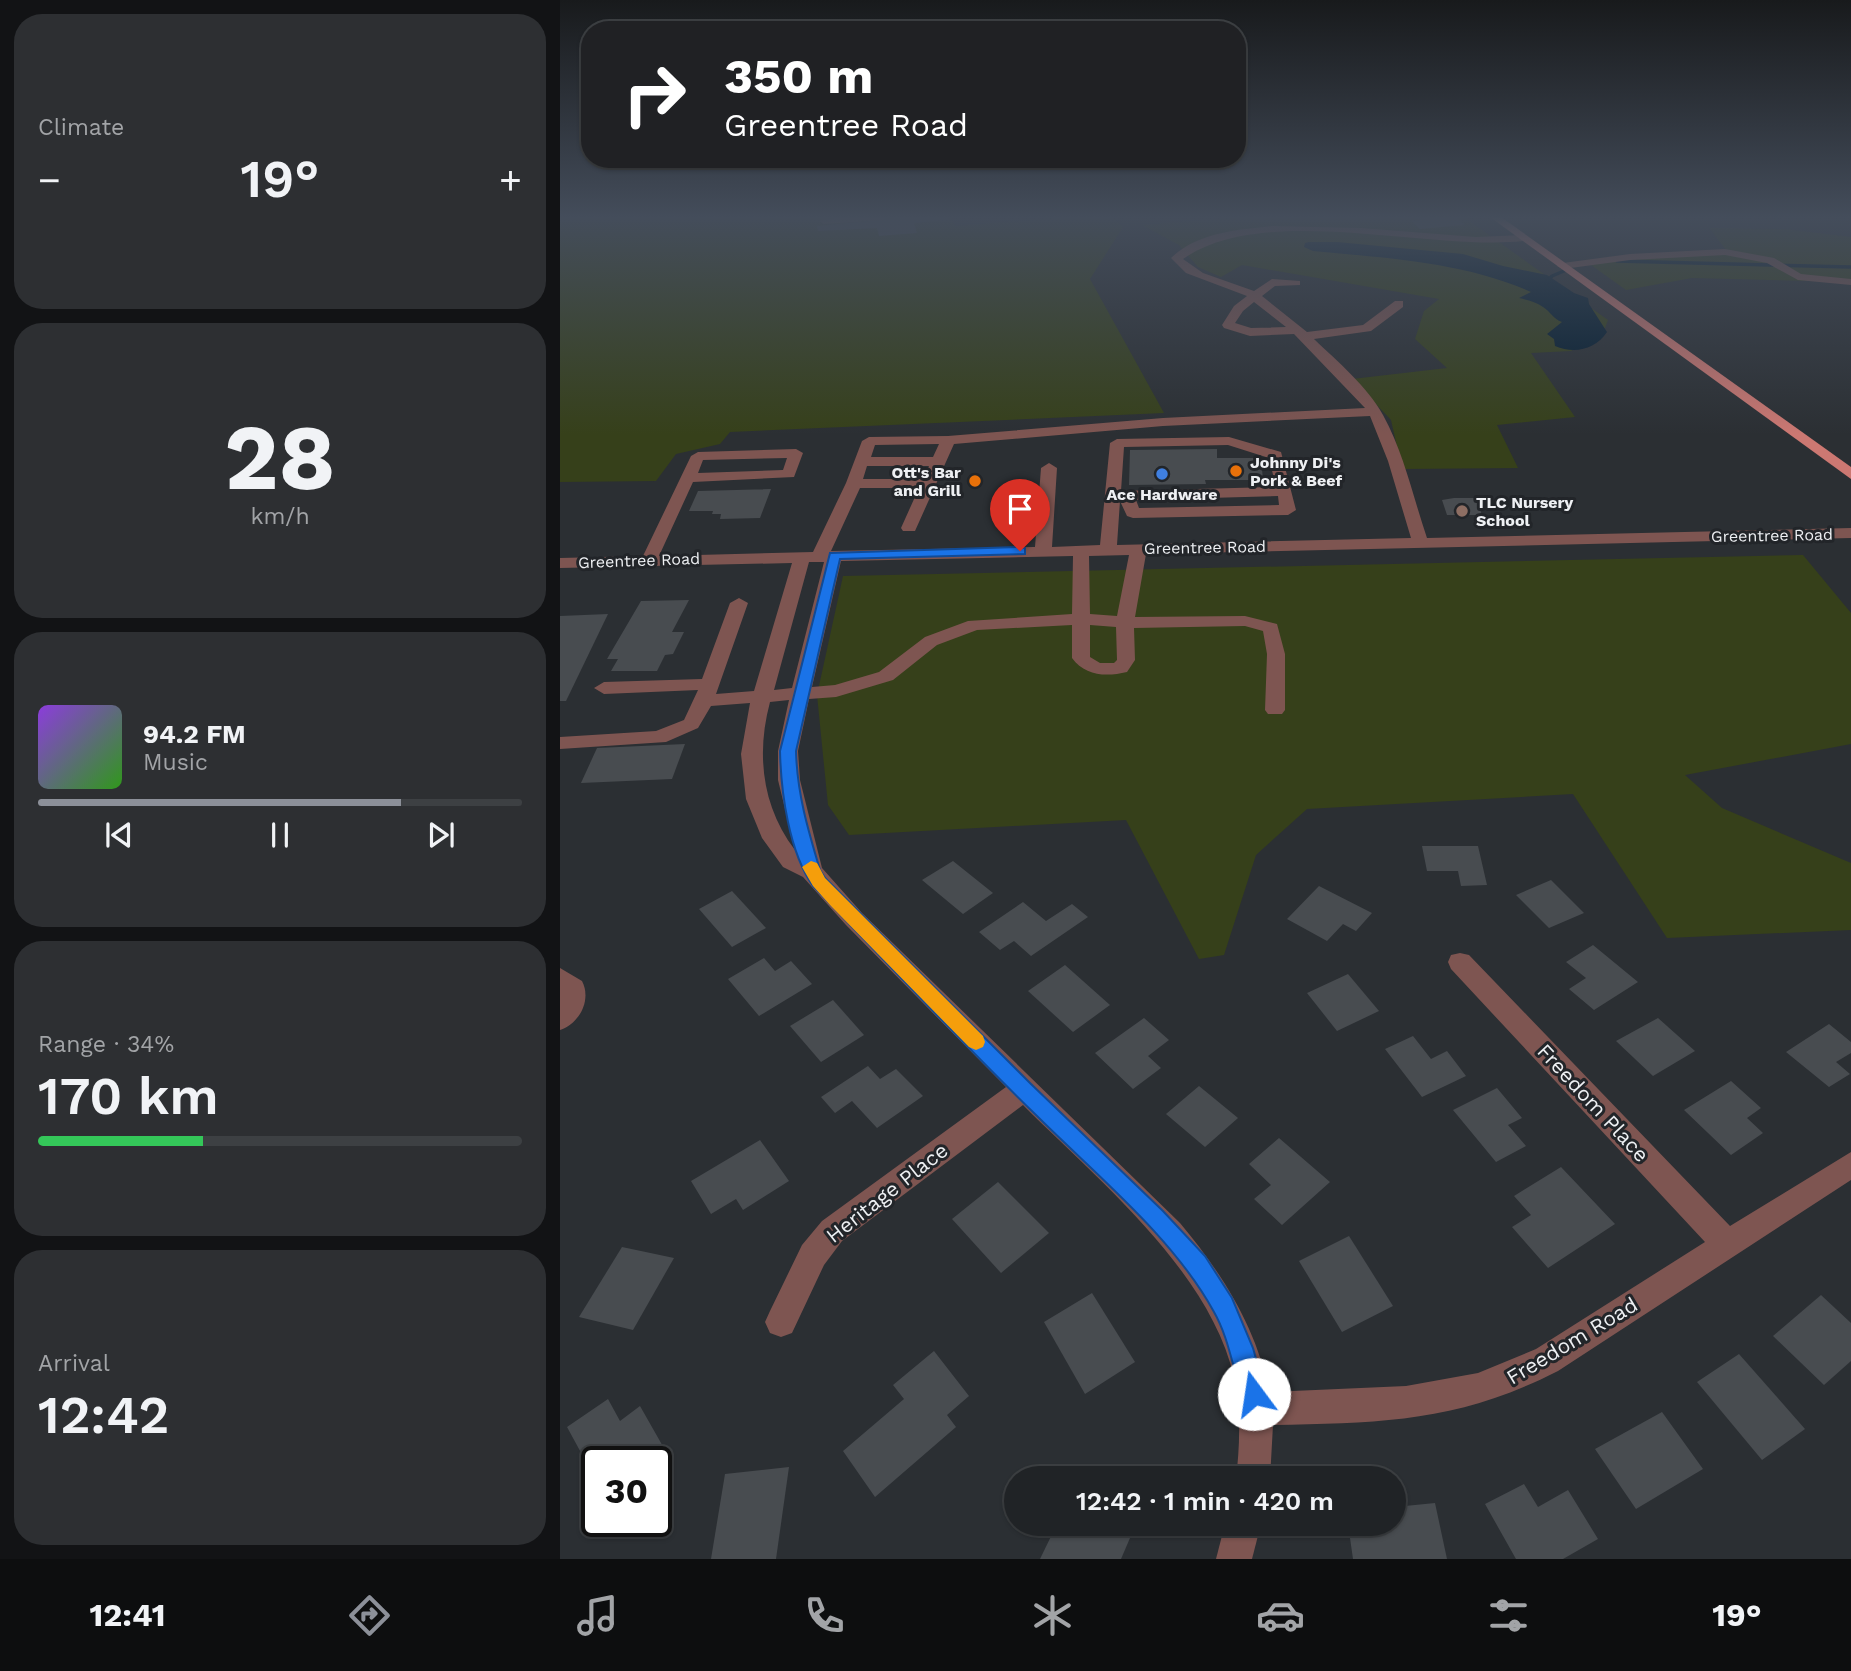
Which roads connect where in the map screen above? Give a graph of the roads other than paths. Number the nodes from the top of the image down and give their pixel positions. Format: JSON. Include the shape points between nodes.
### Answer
{"nodes":[{"id":1,"x":1243,"y":290,"type":"edge"},
{"id":2,"x":1263,"y":290,"type":"edge"},
{"id":3,"x":1596,"y":290,"type":"edge"},
{"id":4,"x":1253,"y":296,"type":"junction"},
{"id":5,"x":1399,"y":304,"type":"dead end"},
{"id":6,"x":1302,"y":333,"type":"junction"},
{"id":7,"x":1374,"y":412,"type":"junction"},
{"id":8,"x":948,"y":440,"type":"junction"},
{"id":9,"x":940,"y":461,"type":"junction"},
{"id":10,"x":862,"y":462,"type":"junction"},
{"id":11,"x":1049,"y":468,"type":"dead end"},
{"id":12,"x":1851,"y":474,"type":"edge"},
{"id":13,"x":690,"y":478,"type":"junction"},
{"id":14,"x":854,"y":483,"type":"junction"},
{"id":15,"x":928,"y":484,"type":"junction"},
{"id":16,"x":1285,"y":491,"type":"junction"},
{"id":17,"x":1208,"y":493,"type":"junction"},
{"id":18,"x":1120,"y":496,"type":"junction"},
{"id":19,"x":909,"y":528,"type":"junction"},
{"id":20,"x":1210,"y":529,"type":"junction"},
{"id":21,"x":1851,"y":533,"type":"edge"},
{"id":22,"x":1420,"y":542,"type":"junction"},
{"id":23,"x":1139,"y":548,"type":"junction"},
{"id":24,"x":1108,"y":549,"type":"junction"},
{"id":25,"x":1081,"y":550,"type":"junction"},
{"id":26,"x":1043,"y":551,"type":"junction"},
{"id":27,"x":929,"y":553,"type":"junction"},
{"id":28,"x":880,"y":555,"type":"junction"},
{"id":29,"x":819,"y":556,"type":"junction"},
{"id":30,"x":649,"y":560,"type":"junction"},
{"id":31,"x":560,"y":563,"type":"edge"},
{"id":32,"x":739,"y":603,"type":"dead end"},
{"id":33,"x":1082,"y":619,"type":"junction"},
{"id":34,"x":1125,"y":622,"type":"junction"},
{"id":35,"x":604,"y":688,"type":"dead end"},
{"id":36,"x":707,"y":693,"type":"junction"},
{"id":37,"x":800,"y":695,"type":"junction"},
{"id":38,"x":761,"y":698,"type":"junction"},
{"id":39,"x":1275,"y":710,"type":"dead end"},
{"id":40,"x":561,"y":744,"type":"edge"},
{"id":41,"x":811,"y":871,"type":"junction"},
{"id":42,"x":1460,"y":962,"type":"dead end"},
{"id":43,"x":560,"y":978,"type":"edge"},
{"id":44,"x":560,"y":1020,"type":"edge"},
{"id":45,"x":1023,"y":1090,"type":"junction"},
{"id":46,"x":1851,"y":1165,"type":"edge"},
{"id":47,"x":1727,"y":1244,"type":"junction"},
{"id":48,"x":781,"y":1322,"type":"dead end"},
{"id":49,"x":1256,"y":1409,"type":"junction"},
{"id":50,"x":1255,"y":1466,"type":"edge"},
{"id":51,"x":1240,"y":1536,"type":"edge"},
{"id":52,"x":1234,"y":1559,"type":"edge"}],
"edges":[{"from":1,"to":4,"type":"street"},
{"from":2,"to":4,"type":"street"},
{"from":3,"to":12,"type":"main road"},
{"from":4,"to":6,"type":"street"},
{"from":4,"to":6,"type":"street","via":[[1228,325],[1250,332]]},
{"from":5,"to":6,"type":"street","via":[[1367,328]]},
{"from":6,"to":7,"type":"street"},
{"from":7,"to":8,"type":"street","via":[[1163,422]]},
{"from":7,"to":22,"type":"street"},
{"from":8,"to":9,"type":"street"},
{"from":8,"to":10,"type":"street","via":[[869,442]]},
{"from":9,"to":10,"type":"street"},
{"from":9,"to":15,"type":"street"},
{"from":10,"to":14,"type":"street"},
{"from":11,"to":26,"type":"street"},
{"from":13,"to":13,"type":"street","via":[[789,474],[796,453],[698,456]]},
{"from":13,"to":30,"type":"street"},
{"from":14,"to":15,"type":"street"},
{"from":14,"to":29,"type":"street"},
{"from":15,"to":19,"type":"street"},
{"from":16,"to":17,"type":"street"},
{"from":16,"to":18,"type":"street","via":[[1276,455],[1229,441],[1117,443]]},
{"from":16,"to":20,"type":"street","via":[[1288,510]]},
{"from":17,"to":18,"type":"street"},
{"from":17,"to":20,"type":"street"},
{"from":18,"to":20,"type":"street","via":[[1133,513]]},
{"from":18,"to":24,"type":"street"},
{"from":19,"to":27,"type":"street"},
{"from":19,"to":28,"type":"street"},
{"from":20,"to":22,"type":"street","name":"Greentree Road"},
{"from":20,"to":23,"type":"street","name":"Greentree Road"},
{"from":21,"to":22,"type":"street","name":"Greentree Road"},
{"from":23,"to":24,"type":"street","name":"Greentree Road"},
{"from":23,"to":34,"type":"street"},
{"from":24,"to":25,"type":"street","name":"Greentree Road"},
{"from":25,"to":26,"type":"street","name":"Greentree Road"},
{"from":25,"to":33,"type":"street"},
{"from":26,"to":27,"type":"street","name":"Greentree Road"},
{"from":27,"to":28,"type":"street","name":"Greentree Road"},
{"from":28,"to":29,"type":"street","name":"Greentree Road"},
{"from":29,"to":30,"type":"street","name":"Greentree Road"},
{"from":29,"to":37,"type":"street"},
{"from":29,"to":38,"type":"street"},
{"from":30,"to":31,"type":"street","name":"Greentree Road"},
{"from":32,"to":36,"type":"street"},
{"from":33,"to":34,"type":"street"},
{"from":33,"to":34,"type":"street","via":[[1082,659],[1105,670],[1120,668],[1126,660]]},
{"from":33,"to":37,"type":"street","via":[[974,625],[931,641],[886,676],[836,691]]},
{"from":34,"to":39,"type":"street","via":[[1245,621],[1271,628],[1276,654]]},
{"from":35,"to":36,"type":"street"},
{"from":36,"to":38,"type":"street"},
{"from":36,"to":40,"type":"street","via":[[691,724],[676,732]]},
{"from":37,"to":38,"type":"street"},
{"from":37,"to":41,"type":"street","via":[[788,751],[789,780]]},
{"from":38,"to":41,"type":"street","via":[[751,754],[757,799],[770,833],[791,861]]},
{"from":41,"to":45,"type":"street"},
{"from":42,"to":47,"type":"street","name":"Freedom Place"},
{"from":43,"to":44,"type":"street","via":[[573,988],[573,998]]},
{"from":45,"to":48,"type":"street","name":"Heritage Place","via":[[832,1231],[813,1255]]},
{"from":45,"to":49,"type":"street","via":[[1163,1226],[1211,1283],[1241,1348]]},
{"from":46,"to":47,"type":"street","name":"Freedom Road"},
{"from":47,"to":49,"type":"street","name":"Freedom Road","via":[[1547,1360],[1500,1384],[1423,1402]]},
{"from":49,"to":50,"type":"street"},
{"from":51,"to":52,"type":"street"}]}
